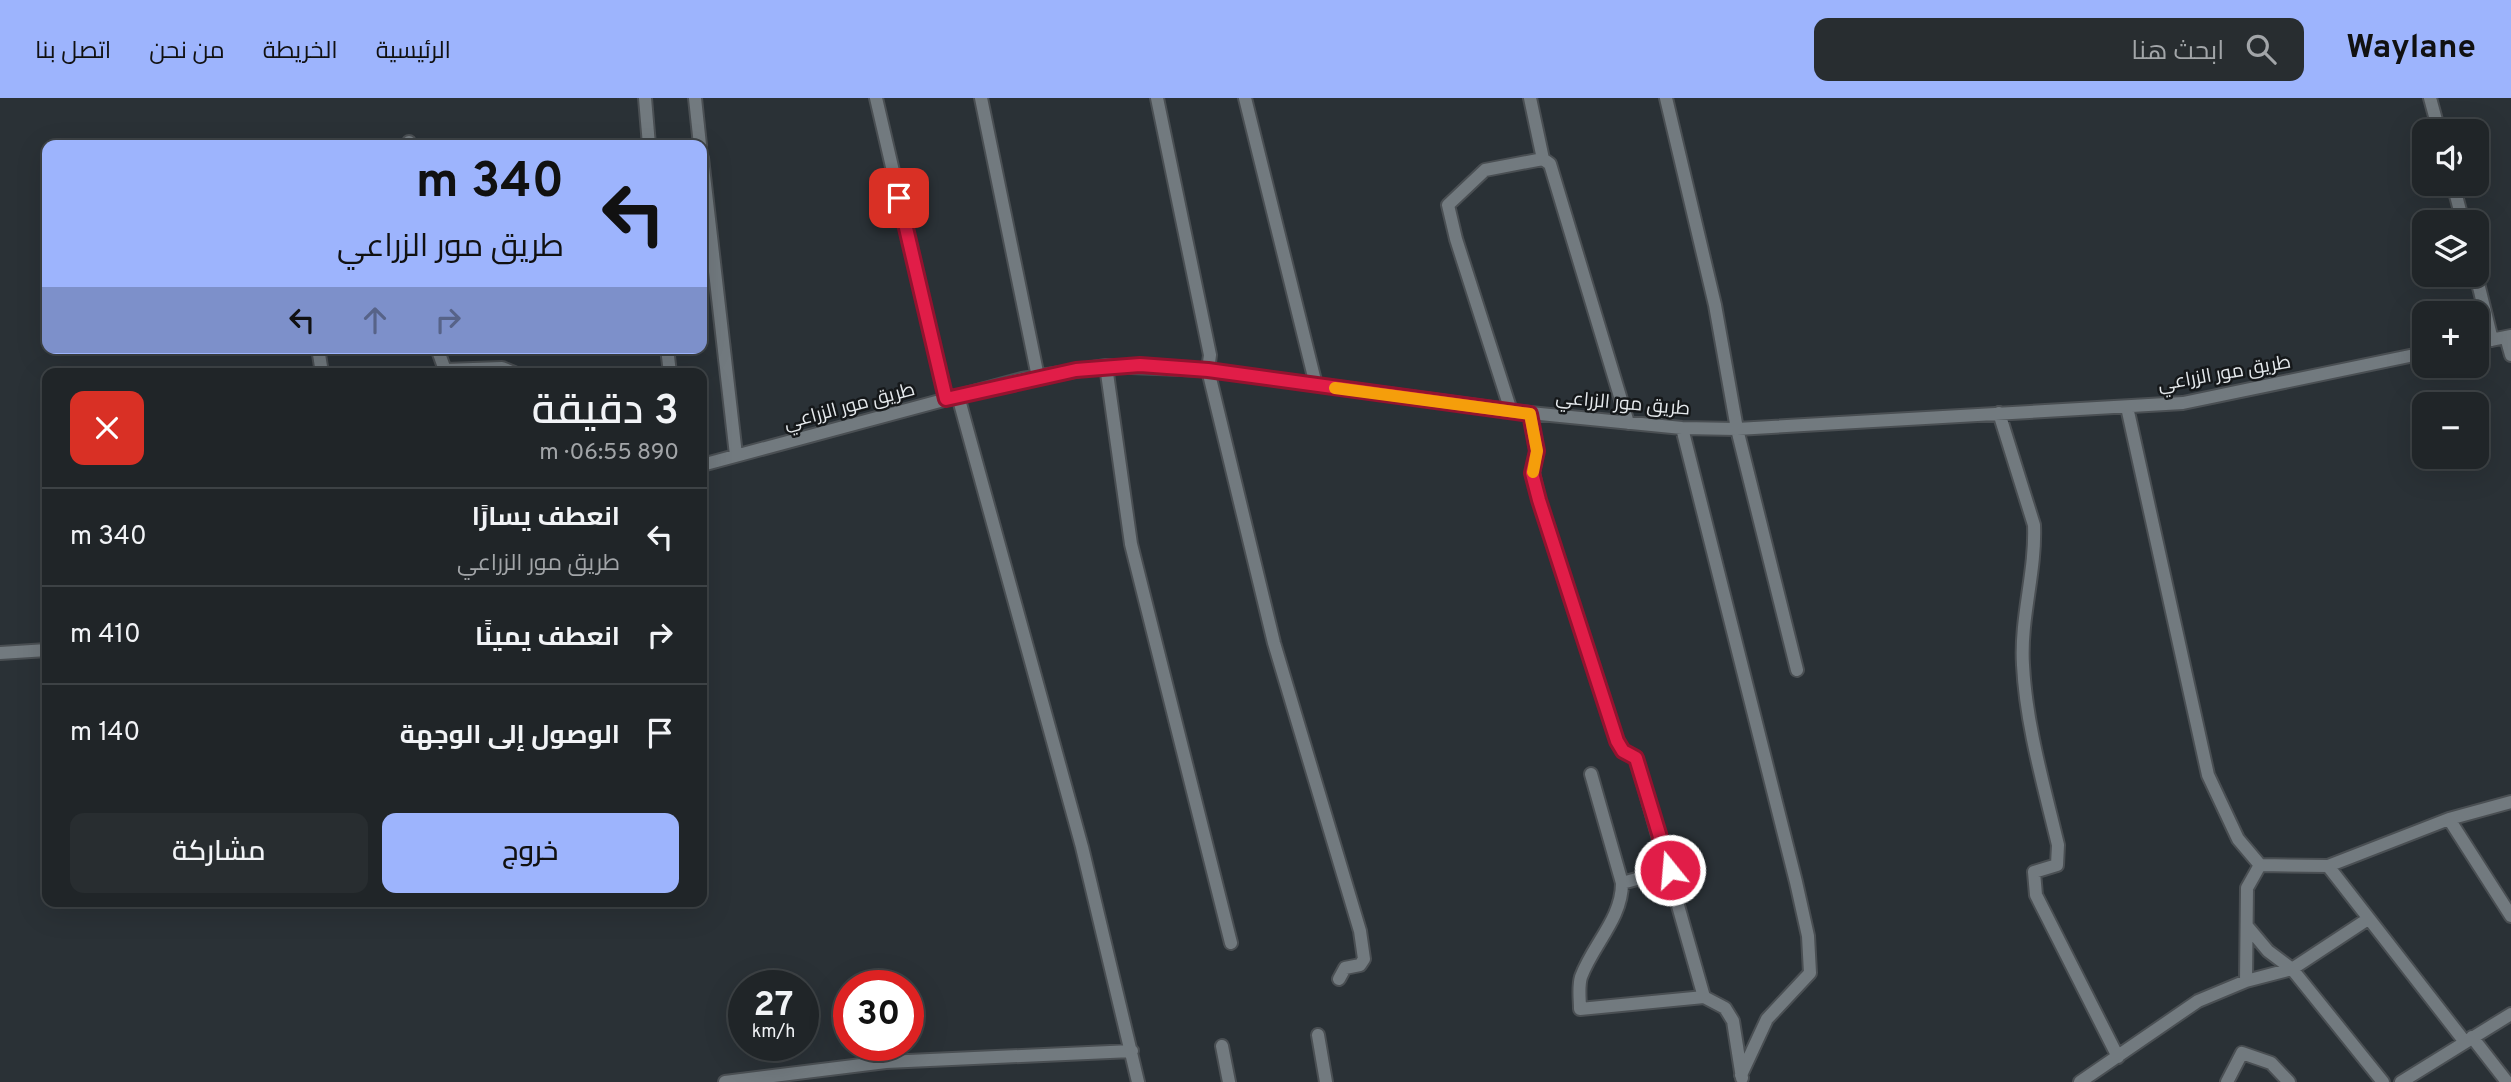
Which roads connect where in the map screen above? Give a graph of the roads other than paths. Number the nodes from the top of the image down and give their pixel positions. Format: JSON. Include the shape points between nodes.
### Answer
{"nodes":[{"id":1,"x":645,"y":98,"type":"edge"},
{"id":2,"x":695,"y":98,"type":"edge"},
{"id":3,"x":876,"y":98,"type":"edge"},
{"id":4,"x":981,"y":98,"type":"edge"},
{"id":5,"x":1157,"y":98,"type":"edge"},
{"id":6,"x":1245,"y":98,"type":"edge"},
{"id":7,"x":1531,"y":98,"type":"edge"},
{"id":8,"x":1666,"y":98,"type":"edge"},
{"id":9,"x":2430,"y":98,"type":"edge"},
{"id":10,"x":2436,"y":119,"type":"edge"},
{"id":11,"x":649,"y":140,"type":"edge"},
{"id":12,"x":699,"y":140,"type":"edge"},
{"id":13,"x":1543,"y":159,"type":"junction"},
{"id":14,"x":707,"y":202,"type":"edge"},
{"id":15,"x":2479,"y":287,"type":"edge"},
{"id":16,"x":2509,"y":336,"type":"edge"},
{"id":17,"x":2492,"y":340,"type":"junction"},
{"id":18,"x":2489,"y":341,"type":"edge"},
{"id":19,"x":2511,"y":355,"type":"edge"},
{"id":20,"x":2412,"y":356,"type":"edge"},
{"id":21,"x":1106,"y":366,"type":"junction"},
{"id":22,"x":1208,"y":370,"type":"junction"},
{"id":23,"x":1038,"y":377,"type":"junction"},
{"id":24,"x":1316,"y":385,"type":"junction"},
{"id":25,"x":952,"y":397,"type":"junction"},
{"id":26,"x":2127,"y":407,"type":"junction"},
{"id":27,"x":1511,"y":411,"type":"junction"},
{"id":28,"x":1999,"y":413,"type":"junction"},
{"id":29,"x":1530,"y":414,"type":"junction"},
{"id":30,"x":1628,"y":423,"type":"junction"},
{"id":31,"x":1682,"y":428,"type":"junction"},
{"id":32,"x":1737,"y":429,"type":"junction"},
{"id":33,"x":736,"y":455,"type":"junction"},
{"id":34,"x":707,"y":464,"type":"edge"},
{"id":35,"x":42,"y":650,"type":"edge"},
{"id":36,"x":0,"y":653,"type":"edge"},
{"id":37,"x":1797,"y":670,"type":"dead end"},
{"id":38,"x":1591,"y":774,"type":"dead end"},
{"id":39,"x":2511,"y":802,"type":"edge"},
{"id":40,"x":2449,"y":819,"type":"junction"},
{"id":41,"x":2260,"y":865,"type":"junction"},
{"id":42,"x":2328,"y":866,"type":"junction"},
{"id":43,"x":1670,"y":870,"type":"junction"},
{"id":44,"x":1622,"y":883,"type":"junction"},
{"id":45,"x":2511,"y":916,"type":"edge"},
{"id":46,"x":2368,"y":919,"type":"junction"},
{"id":47,"x":2247,"y":926,"type":"junction"},
{"id":48,"x":1231,"y":943,"type":"dead end"},
{"id":49,"x":2292,"y":969,"type":"junction"},
{"id":50,"x":1339,"y":979,"type":"dead end"},
{"id":51,"x":2246,"y":981,"type":"junction"},
{"id":52,"x":1704,"y":996,"type":"junction"},
{"id":53,"x":2511,"y":1014,"type":"edge"},
{"id":54,"x":1318,"y":1035,"type":"dead end"},
{"id":55,"x":2468,"y":1040,"type":"junction"},
{"id":56,"x":1222,"y":1046,"type":"dead end"},
{"id":57,"x":1132,"y":1051,"type":"junction"},
{"id":58,"x":2118,"y":1058,"type":"junction"},
{"id":59,"x":1742,"y":1078,"type":"edge"},
{"id":60,"x":725,"y":1082,"type":"edge"},
{"id":61,"x":1138,"y":1082,"type":"edge"},
{"id":62,"x":1228,"y":1082,"type":"edge"},
{"id":63,"x":1326,"y":1082,"type":"edge"},
{"id":64,"x":2080,"y":1082,"type":"edge"},
{"id":65,"x":2227,"y":1082,"type":"edge"},
{"id":66,"x":2289,"y":1082,"type":"edge"},
{"id":67,"x":2383,"y":1082,"type":"edge"},
{"id":68,"x":2401,"y":1082,"type":"edge"},
{"id":69,"x":2507,"y":1082,"type":"edge"}],
"edges":[{"from":1,"to":11,"type":"street"},
{"from":2,"to":12,"type":"street"},
{"from":3,"to":25,"type":"street"},
{"from":4,"to":23,"type":"street"},
{"from":5,"to":22,"type":"street","via":[[1210,355]]},
{"from":6,"to":24,"type":"street"},
{"from":7,"to":13,"type":"street"},
{"from":8,"to":32,"type":"street","via":[[1715,305]]},
{"from":9,"to":10,"type":"street"},
{"from":13,"to":27,"type":"street","via":[[1485,170],[1448,205]]},
{"from":13,"to":30,"type":"street","via":[[1550,164]]},
{"from":14,"to":33,"type":"street"},
{"from":15,"to":17,"type":"street"},
{"from":16,"to":17,"type":"street"},
{"from":16,"to":19,"type":"street"},
{"from":17,"to":18,"type":"street"},
{"from":20,"to":26,"type":"street","name":"طريق مور الزراعي","via":[[2183,403]]},
{"from":21,"to":22,"type":"street","name":"طريق مور الزراعي"},
{"from":21,"to":23,"type":"street","name":"طريق مور الزراعي"},
{"from":21,"to":48,"type":"street","via":[[1131,544]]},
{"from":22,"to":24,"type":"street","name":"طريق مور الزراعي"},
{"from":22,"to":50,"type":"street","via":[[1274,643],[1360,931],[1364,959],[1360,965],[1345,968]]},
{"from":23,"to":25,"type":"street","name":"طريق مور الزراعي"},
{"from":24,"to":27,"type":"street","name":"طريق مور الزراعي"},
{"from":25,"to":33,"type":"street","name":"طريق مور الزراعي"},
{"from":25,"to":57,"type":"street","via":[[1082,847]]},
{"from":26,"to":28,"type":"street","name":"طريق مور الزراعي"},
{"from":26,"to":41,"type":"street","via":[[2208,775],[2238,839]]},
{"from":27,"to":29,"type":"street","name":"طريق مور الزراعي"},
{"from":28,"to":32,"type":"street","name":"طريق مور الزراعي"},
{"from":28,"to":58,"type":"street","via":[[2034,525],[2022,664],[2026,705],[2058,845],[2057,865],[2034,872],[2034,887]]},
{"from":29,"to":30,"type":"street","name":"طريق مور الزراعي"},
{"from":29,"to":43,"type":"street","via":[[1537,451],[1532,473],[1539,500],[1617,741],[1636,758]]},
{"from":30,"to":31,"type":"street","name":"طريق مور الزراعي"},
{"from":31,"to":32,"type":"street","name":"طريق مور الزراعي"},
{"from":31,"to":59,"type":"street","via":[[1811,957],[1810,973],[1767,1019]]},
{"from":32,"to":37,"type":"street"},
{"from":33,"to":34,"type":"street","name":"طريق مور الزراعي"},
{"from":35,"to":36,"type":"street"},
{"from":38,"to":44,"type":"street"},
{"from":39,"to":40,"type":"street"},
{"from":40,"to":42,"type":"street"},
{"from":40,"to":45,"type":"street"},
{"from":41,"to":42,"type":"street"},
{"from":41,"to":47,"type":"street","via":[[2247,888]]},
{"from":42,"to":46,"type":"street"},
{"from":43,"to":44,"type":"street"},
{"from":43,"to":52,"type":"street"},
{"from":44,"to":52,"type":"street","via":[[1612,922],[1582,976],[1580,1009]]},
{"from":46,"to":49,"type":"street"},
{"from":46,"to":55,"type":"street"},
{"from":47,"to":49,"type":"street"},
{"from":47,"to":51,"type":"street"},
{"from":49,"to":51,"type":"street"},
{"from":49,"to":67,"type":"street"},
{"from":51,"to":58,"type":"street","via":[[2198,1001]]},
{"from":52,"to":59,"type":"street","via":[[1725,1008],[1733,1021]]},
{"from":53,"to":55,"type":"street"},
{"from":54,"to":63,"type":"street"},
{"from":55,"to":68,"type":"street"},
{"from":55,"to":69,"type":"street"},
{"from":56,"to":62,"type":"street"},
{"from":57,"to":60,"type":"street","via":[[886,1062]]},
{"from":57,"to":61,"type":"street"},
{"from":58,"to":64,"type":"street"},
{"from":65,"to":66,"type":"street","via":[[2242,1053],[2271,1063]]}]}
